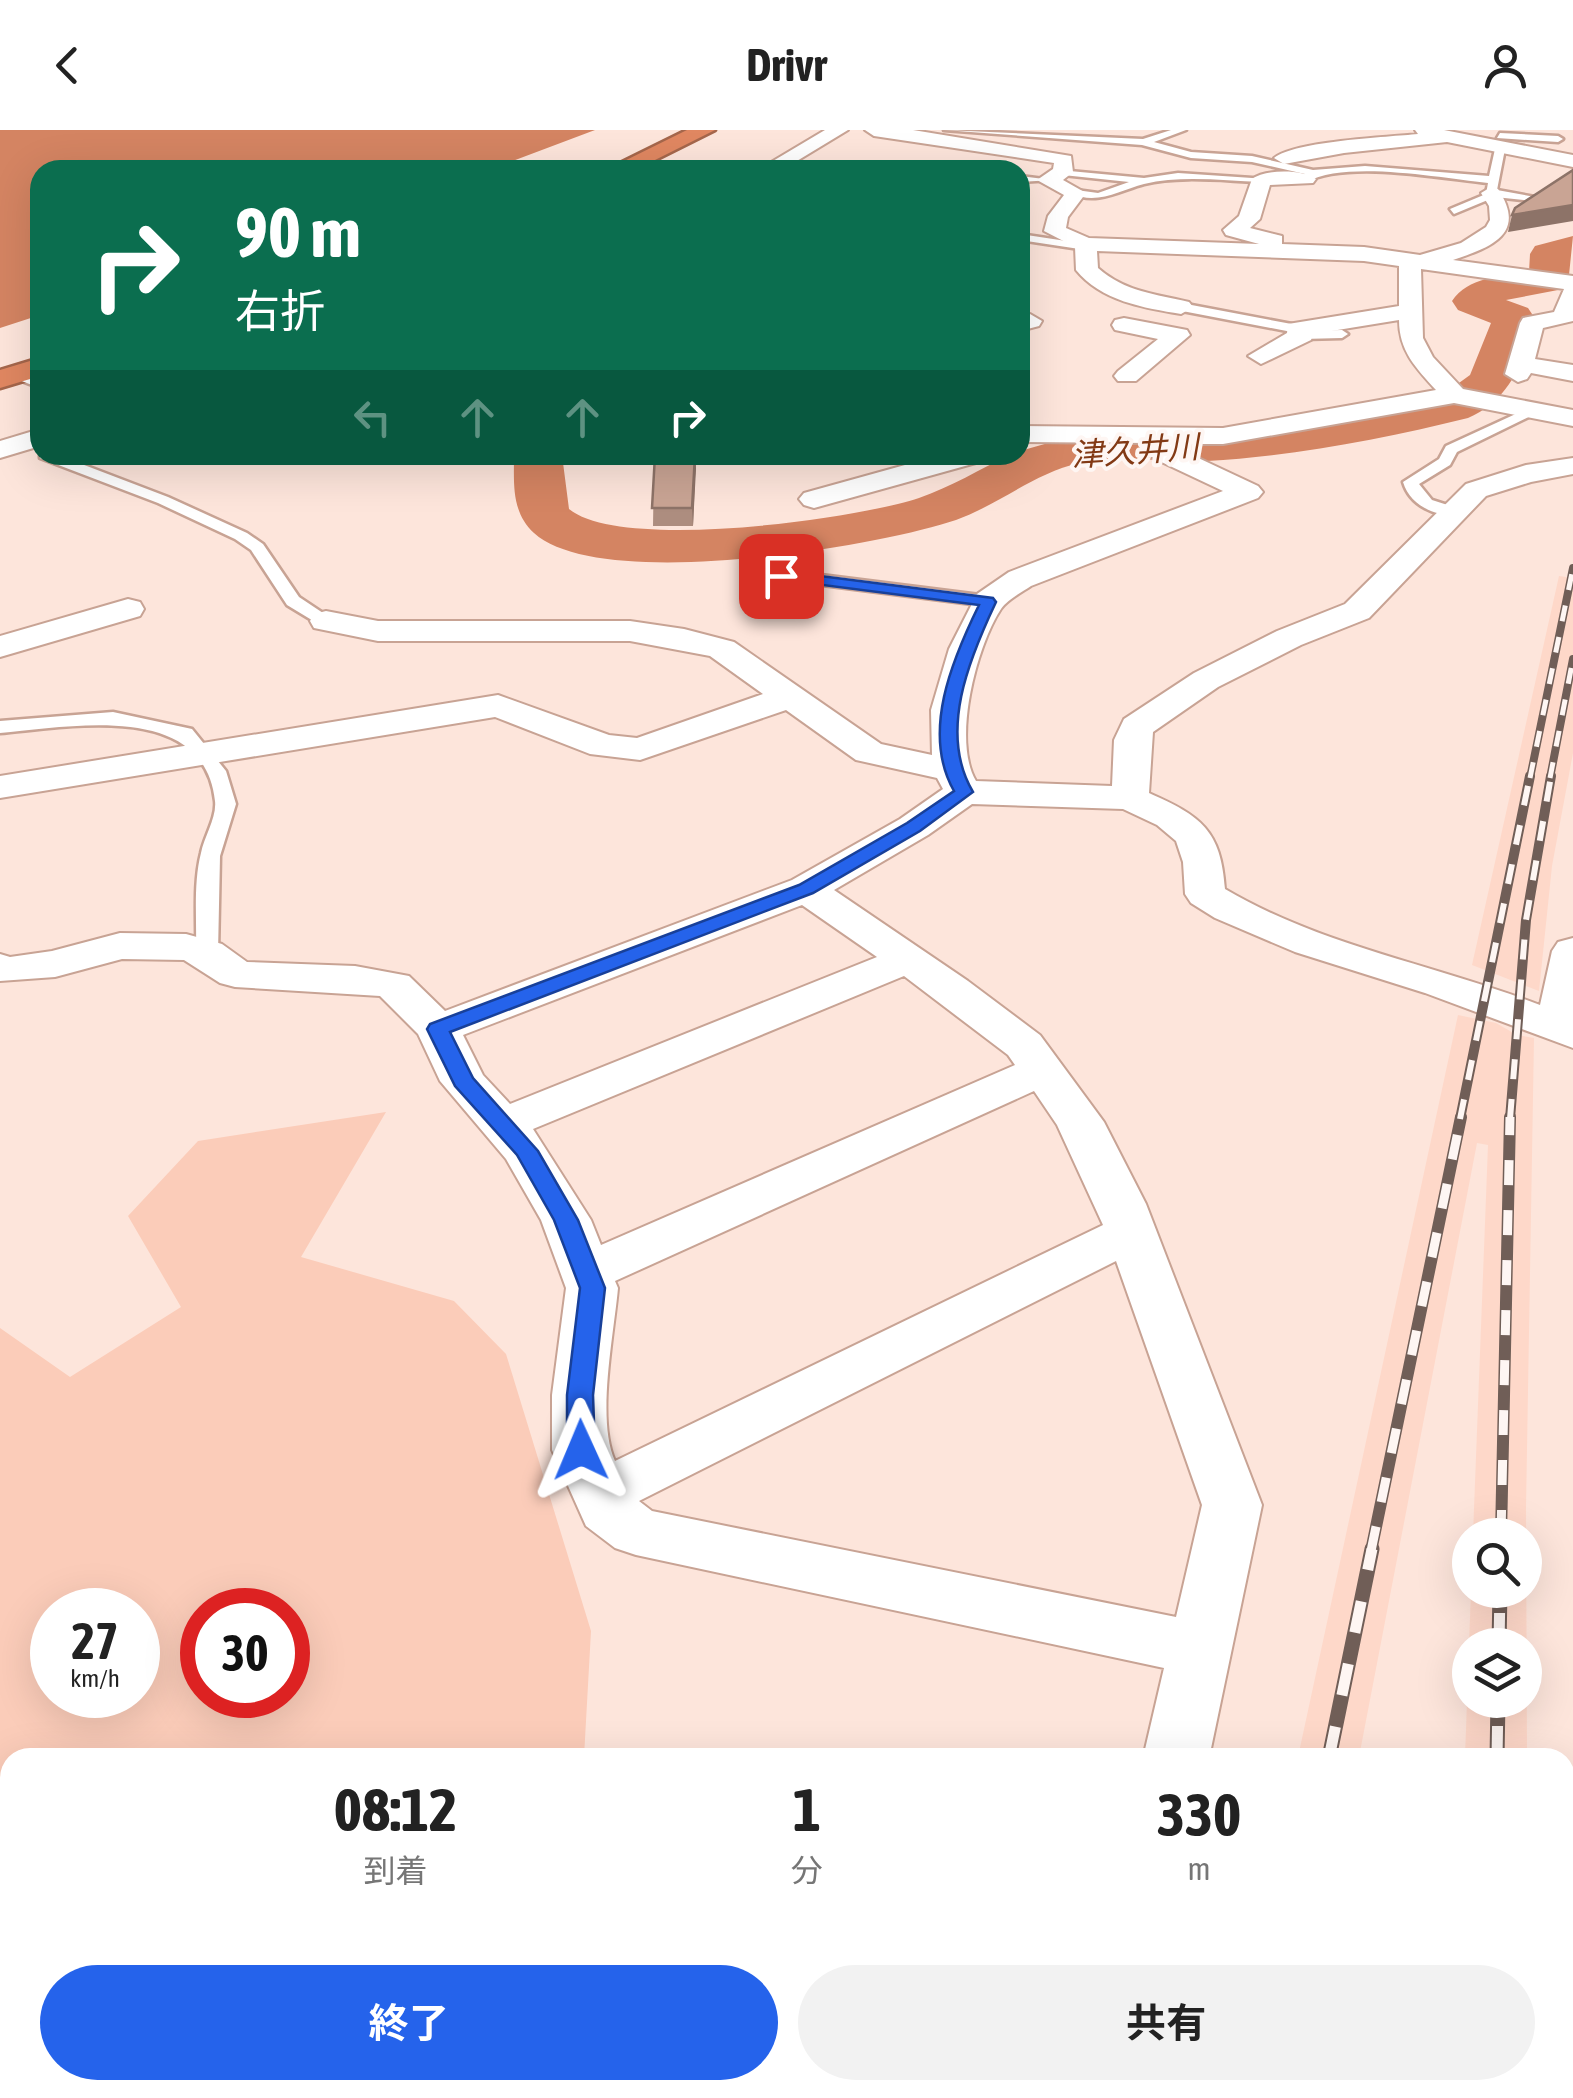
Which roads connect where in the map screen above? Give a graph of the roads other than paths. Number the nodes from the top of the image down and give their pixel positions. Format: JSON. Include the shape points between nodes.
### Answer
{"nodes":[{"id":1,"x":704,"y":130,"type":"edge"},
{"id":2,"x":837,"y":130,"type":"edge"},
{"id":3,"x":874,"y":130,"type":"edge"},
{"id":4,"x":949,"y":130,"type":"edge"},
{"id":5,"x":1181,"y":130,"type":"edge"},
{"id":6,"x":1424,"y":130,"type":"edge"},
{"id":7,"x":1058,"y":138,"type":"junction"},
{"id":8,"x":1446,"y":138,"type":"junction"},
{"id":9,"x":1500,"y":138,"type":"edge"},
{"id":10,"x":1144,"y":142,"type":"junction"},
{"id":11,"x":800,"y":152,"type":"junction"},
{"id":12,"x":1035,"y":152,"type":"junction"},
{"id":13,"x":1284,"y":158,"type":"dead end"},
{"id":14,"x":1573,"y":158,"type":"edge"},
{"id":15,"x":640,"y":160,"type":"edge"},
{"id":16,"x":786,"y":160,"type":"edge"},
{"id":17,"x":814,"y":160,"type":"edge"},
{"id":18,"x":1055,"y":176,"type":"junction"},
{"id":19,"x":1310,"y":176,"type":"junction"},
{"id":20,"x":1030,"y":178,"type":"edge"},
{"id":21,"x":1262,"y":180,"type":"junction"},
{"id":22,"x":1144,"y":181,"type":"junction"},
{"id":23,"x":1492,"y":190,"type":"junction"},
{"id":24,"x":1076,"y":193,"type":"junction"},
{"id":25,"x":1541,"y":199,"type":"edge"},
{"id":26,"x":1454,"y":211,"type":"dead end"},
{"id":27,"x":1030,"y":237,"type":"edge"},
{"id":28,"x":1086,"y":245,"type":"junction"},
{"id":29,"x":1280,"y":250,"type":"junction"},
{"id":30,"x":1418,"y":262,"type":"junction"},
{"id":31,"x":1559,"y":283,"type":"edge"},
{"id":32,"x":1134,"y":298,"type":"junction"},
{"id":33,"x":1182,"y":307,"type":"joint"},
{"id":34,"x":1411,"y":311,"type":"junction"},
{"id":35,"x":1299,"y":332,"type":"junction"},
{"id":36,"x":1342,"y":334,"type":"dead end"},
{"id":37,"x":1261,"y":356,"type":"dead end"},
{"id":38,"x":1573,"y":373,"type":"edge"},
{"id":39,"x":1127,"y":376,"type":"dead end"},
{"id":40,"x":1466,"y":397,"type":"junction"},
{"id":41,"x":1112,"y":406,"type":"dead end"},
{"id":42,"x":1536,"y":410,"type":"junction"},
{"id":43,"x":1573,"y":418,"type":"edge"},
{"id":44,"x":1030,"y":434,"type":"edge"},
{"id":45,"x":1061,"y":435,"type":"junction"},
{"id":46,"x":1115,"y":435,"type":"junction"},
{"id":47,"x":1030,"y":443,"type":"edge"},
{"id":48,"x":1162,"y":443,"type":"junction"},
{"id":49,"x":1573,"y":464,"type":"edge"},
{"id":50,"x":73,"y":465,"type":"edge"},
{"id":51,"x":938,"y":465,"type":"edge"},
{"id":52,"x":814,"y":500,"type":"dead end"},
{"id":53,"x":1454,"y":512,"type":"junction"},
{"id":54,"x":781,"y":576,"type":"dead end"},
{"id":55,"x":988,"y":602,"type":"junction"},
{"id":56,"x":128,"y":609,"type":"dead end"},
{"id":57,"x":326,"y":621,"type":"joint"},
{"id":58,"x":0,"y":647,"type":"edge"},
{"id":59,"x":792,"y":696,"type":"junction"},
{"id":60,"x":0,"y":727,"type":"edge"},
{"id":61,"x":199,"y":752,"type":"junction"},
{"id":62,"x":957,"y":781,"type":"junction"},
{"id":63,"x":0,"y":787,"type":"edge"},
{"id":64,"x":1130,"y":798,"type":"junction"},
{"id":65,"x":806,"y":889,"type":"junction"},
{"id":66,"x":1573,"y":950,"type":"edge"},
{"id":67,"x":207,"y":953,"type":"junction"},
{"id":68,"x":909,"y":959,"type":"junction"},
{"id":69,"x":0,"y":967,"type":"edge"},
{"id":70,"x":438,"y":1029,"type":"junction"},
{"id":71,"x":1565,"y":1031,"type":"edge"},
{"id":72,"x":1042,"y":1070,"type":"junction"},
{"id":73,"x":502,"y":1124,"type":"junction"},
{"id":74,"x":1130,"y":1233,"type":"junction"},
{"id":75,"x":586,"y":1273,"type":"junction"},
{"id":76,"x":600,"y":1494,"type":"junction"},
{"id":77,"x":1202,"y":1649,"type":"junction"},
{"id":78,"x":1178,"y":1748,"type":"edge"}],
"edges":[{"from":1,"to":15,"type":"highway"},
{"from":2,"to":11,"type":"street"},
{"from":3,"to":12,"type":"street"},
{"from":4,"to":7,"type":"lane"},
{"from":5,"to":10,"type":"lane"},
{"from":6,"to":8,"type":"street"},
{"from":7,"to":10,"type":"lane"},
{"from":7,"to":12,"type":"street"},
{"from":8,"to":9,"type":"street"},
{"from":8,"to":13,"type":"street"},
{"from":9,"to":14,"type":"street"},
{"from":9,"to":23,"type":"lane"},
{"from":10,"to":19,"type":"lane","via":[[1191,155],[1252,159]]},
{"from":11,"to":16,"type":"street"},
{"from":11,"to":17,"type":"lane"},
{"from":12,"to":18,"type":"street","via":[[1064,160]]},
{"from":18,"to":20,"type":"lane"},
{"from":18,"to":22,"type":"lane"},
{"from":18,"to":24,"type":"street"},
{"from":19,"to":21,"type":"street"},
{"from":19,"to":23,"type":"lane","via":[[1365,169]]},
{"from":21,"to":22,"type":"lane"},
{"from":21,"to":29,"type":"street","via":[[1248,219],[1234,230],[1274,240]]},
{"from":22,"to":24,"type":"lane","via":[[1099,196]]},
{"from":23,"to":25,"type":"lane"},
{"from":23,"to":26,"type":"lane"},
{"from":23,"to":30,"type":"street","via":[[1499,223],[1480,244]]},
{"from":24,"to":28,"type":"street","via":[[1055,230]]},
{"from":27,"to":28,"type":"lane"},
{"from":28,"to":29,"type":"street"},
{"from":28,"to":32,"type":"street","via":[[1087,270]]},
{"from":29,"to":30,"type":"street"},
{"from":30,"to":31,"type":"street"},
{"from":30,"to":34,"type":"street","via":[[1410,266]]},
{"from":31,"to":38,"type":"street","via":[[1564,317],[1532,323],[1520,369]]},
{"from":32,"to":33,"type":"street"},
{"from":32,"to":39,"type":"street","via":[[1113,330],[1178,335]]},
{"from":33,"to":35,"type":"lane"},
{"from":34,"to":35,"type":"street"},
{"from":34,"to":40,"type":"street","via":[[1422,344]]},
{"from":35,"to":36,"type":"lane"},
{"from":35,"to":37,"type":"street"},
{"from":40,"to":42,"type":"street"},
{"from":40,"to":48,"type":"street"},
{"from":41,"to":46,"type":"street"},
{"from":42,"to":43,"type":"street"},
{"from":42,"to":53,"type":"lane","via":[[1451,449],[1446,462],[1411,482],[1419,499]]},
{"from":44,"to":45,"type":"street"},
{"from":45,"to":46,"type":"street"},
{"from":45,"to":47,"type":"street"},
{"from":46,"to":48,"type":"street"},
{"from":48,"to":55,"type":"street","via":[[1248,492],[1020,579]]},
{"from":49,"to":53,"type":"street","via":[[1476,490]]},
{"from":50,"to":57,"type":"lane","via":[[241,536],[258,547],[292,601]]},
{"from":51,"to":52,"type":"street"},
{"from":53,"to":64,"type":"street","via":[[1357,611],[1206,680],[1137,727]]},
{"from":54,"to":55,"type":"lane"},
{"from":55,"to":62,"type":"street","via":[[966,648],[949,710]]},
{"from":56,"to":58,"type":"street"},
{"from":57,"to":59,"type":"street","via":[[378,631],[630,631],[684,639],[722,649]]},
{"from":59,"to":61,"type":"street","via":[[640,749],[602,746],[498,706]]},
{"from":59,"to":62,"type":"street","via":[[869,752]]},
{"from":60,"to":61,"type":"lane","via":[[113,718],[185,733]]},
{"from":61,"to":63,"type":"street"},
{"from":61,"to":67,"type":"lane","via":[[216,771],[226,804],[210,856]]},
{"from":62,"to":64,"type":"street"},
{"from":62,"to":65,"type":"street","via":[[914,827]]},
{"from":64,"to":71,"type":"street","via":[[1194,836],[1205,894],[1227,909],[1263,928],[1426,978]]},
{"from":65,"to":68,"type":"street"},
{"from":65,"to":70,"type":"street"},
{"from":66,"to":71,"type":"street"},
{"from":67,"to":69,"type":"street","via":[[120,946],[56,964]]},
{"from":67,"to":70,"type":"street","via":[[234,974],[394,985]]},
{"from":68,"to":72,"type":"street","via":[[1024,1045]]},
{"from":68,"to":73,"type":"street"},
{"from":70,"to":73,"type":"street","via":[[463,1081]]},
{"from":72,"to":74,"type":"street","via":[[1080,1122]]},
{"from":72,"to":75,"type":"street"},
{"from":73,"to":75,"type":"street","via":[[566,1220]]},
{"from":74,"to":76,"type":"street"},
{"from":74,"to":77,"type":"street","via":[[1232,1504]]},
{"from":75,"to":76,"type":"street","via":[[592,1288],[581,1450]]},
{"from":76,"to":77,"type":"street","via":[[607,1510],[636,1531]]},
{"from":77,"to":78,"type":"street"}]}
